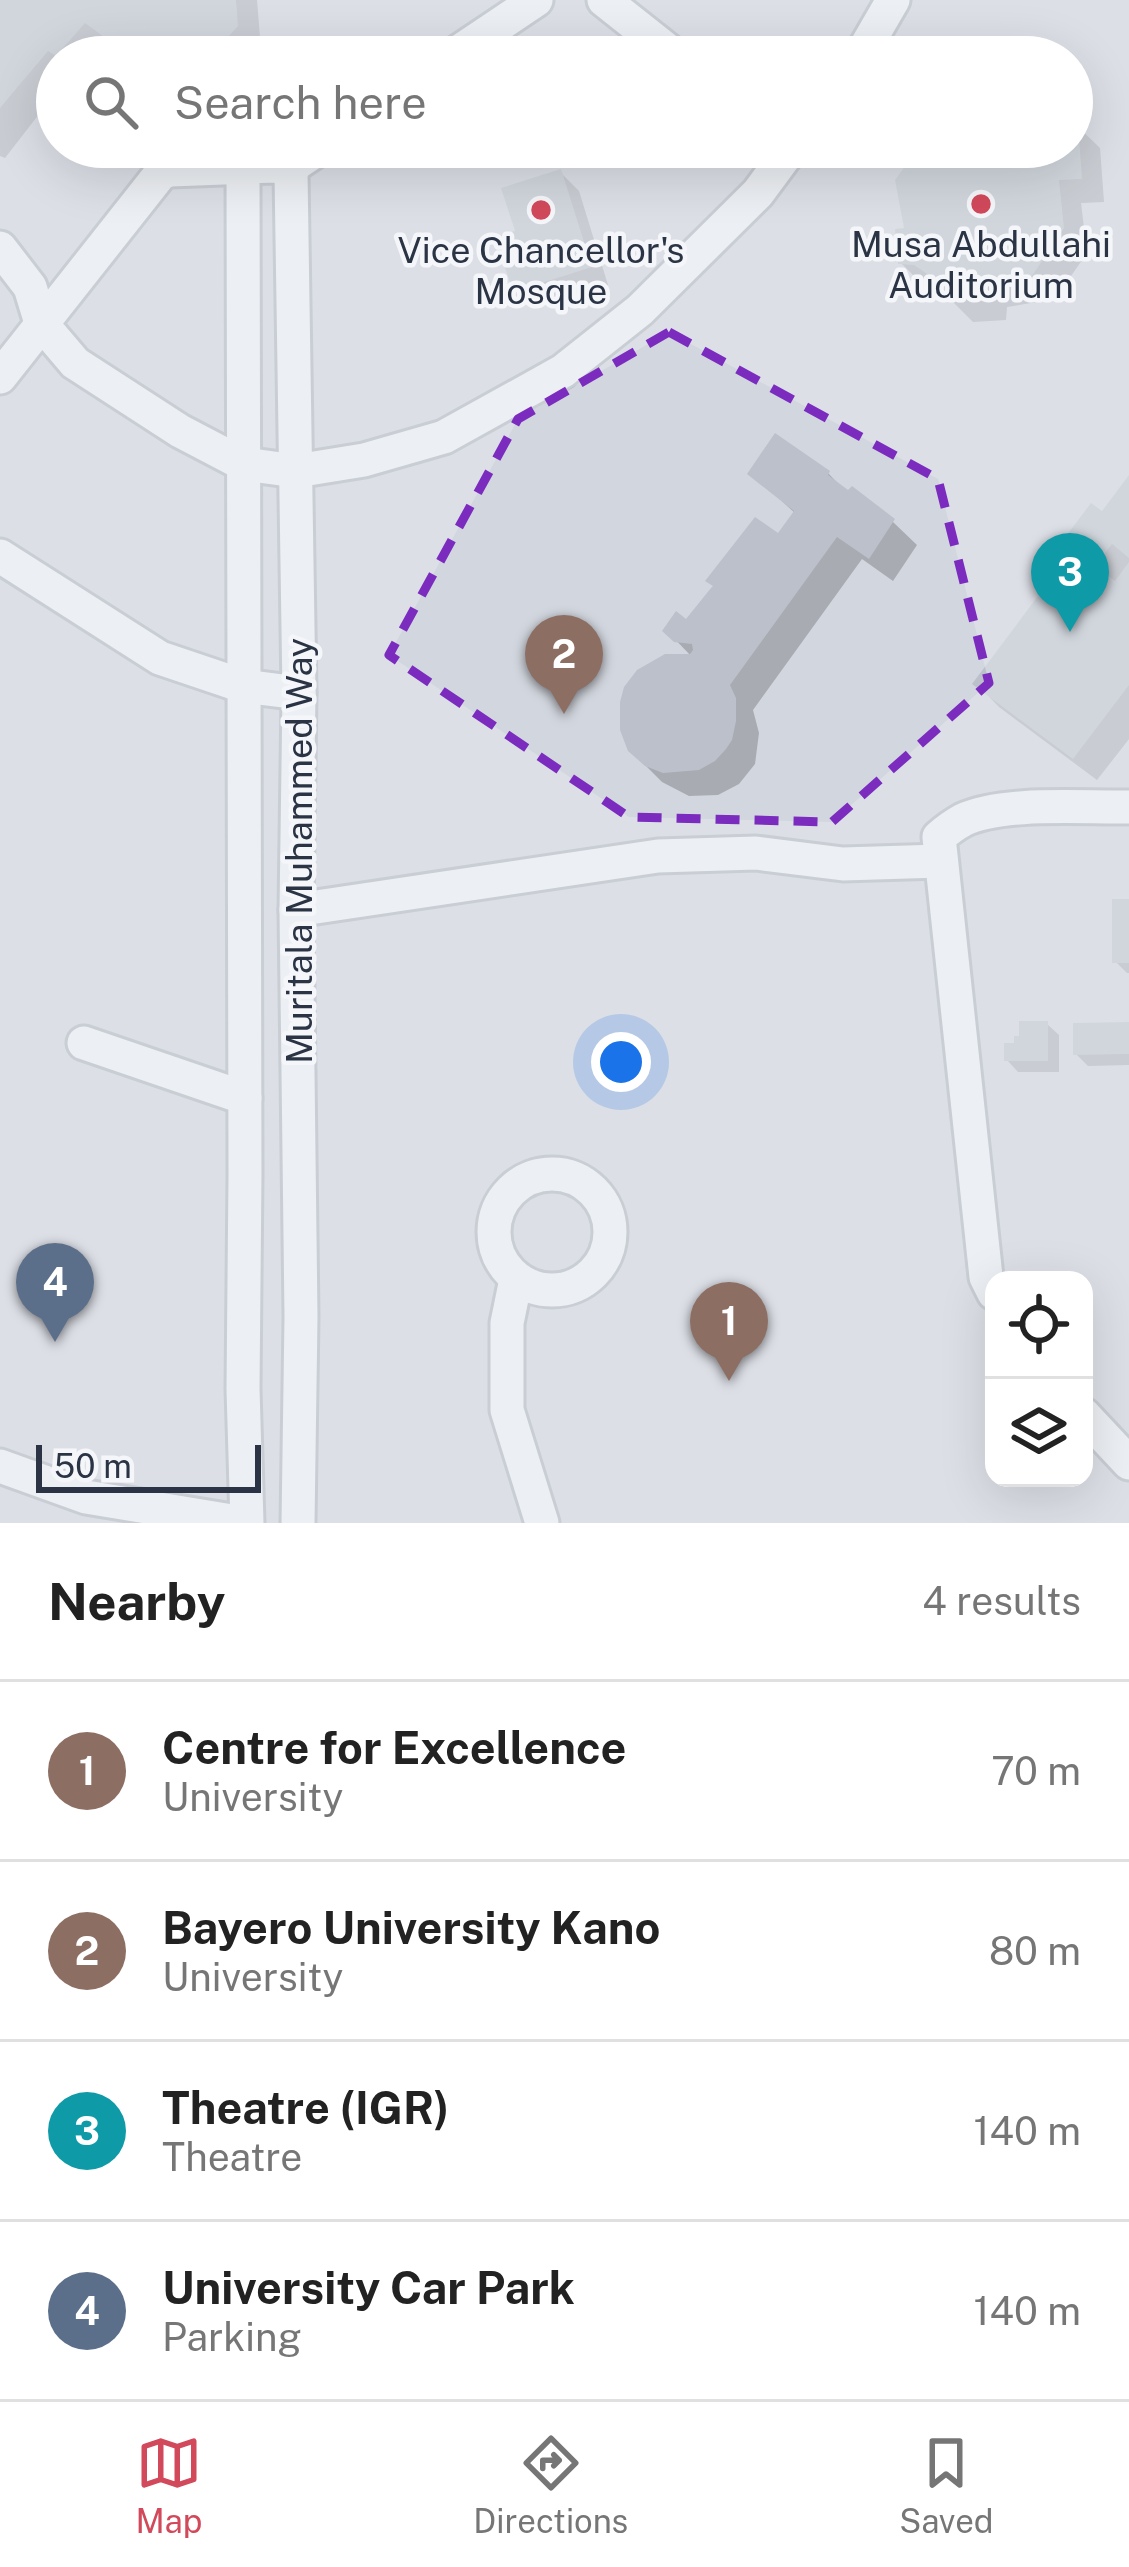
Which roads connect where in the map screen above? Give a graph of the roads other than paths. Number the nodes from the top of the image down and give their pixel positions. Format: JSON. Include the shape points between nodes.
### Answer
{"nodes":[{"id":1,"x":536,"y":0,"type":"edge"},
{"id":2,"x":604,"y":0,"type":"edge"},
{"id":3,"x":893,"y":0,"type":"edge"},
{"id":4,"x":482,"y":36,"type":"edge"},
{"id":5,"x":649,"y":36,"type":"edge"},
{"id":6,"x":872,"y":36,"type":"edge"},
{"id":7,"x":219,"y":168,"type":"edge"},
{"id":8,"x":243,"y":168,"type":"edge"},
{"id":9,"x":284,"y":168,"type":"edge"},
{"id":10,"x":297,"y":168,"type":"edge"},
{"id":11,"x":777,"y":168,"type":"edge"},
{"id":12,"x":290,"y":174,"type":"junction"},
{"id":13,"x":0,"y":248,"type":"edge"},
{"id":14,"x":41,"y":323,"type":"junction"},
{"id":15,"x":0,"y":377,"type":"edge"},
{"id":16,"x":243,"y":464,"type":"junction"},
{"id":17,"x":296,"y":471,"type":"junction"},
{"id":18,"x":6,"y":569,"type":"edge"},
{"id":19,"x":243,"y":686,"type":"junction"},
{"id":20,"x":299,"y":693,"type":"junction"},
{"id":21,"x":1129,"y":806,"type":"edge"},
{"id":22,"x":940,"y":861,"type":"junction"},
{"id":23,"x":296,"y":910,"type":"junction"},
{"id":24,"x":84,"y":1043,"type":"dead end"},
{"id":25,"x":245,"y":1098,"type":"junction"},
{"id":26,"x":985,"y":1271,"type":"edge"},
{"id":27,"x":517,"y":1279,"type":"dead end"},
{"id":28,"x":1093,"y":1425,"type":"edge"},
{"id":29,"x":1129,"y":1463,"type":"edge"},
{"id":30,"x":0,"y":1466,"type":"edge"},
{"id":31,"x":86,"y":1497,"type":"junction"},
{"id":32,"x":64,"y":1523,"type":"edge"},
{"id":33,"x":246,"y":1523,"type":"edge"},
{"id":34,"x":298,"y":1523,"type":"edge"},
{"id":35,"x":542,"y":1523,"type":"edge"}],
"edges":[{"from":1,"to":4,"type":"lane"},
{"from":2,"to":5,"type":"lane"},
{"from":3,"to":6,"type":"lane"},
{"from":7,"to":14,"type":"lane","via":[[160,173]]},
{"from":8,"to":16,"type":"lane"},
{"from":9,"to":12,"type":"lane"},
{"from":10,"to":12,"type":"lane"},
{"from":11,"to":17,"type":"lane","via":[[640,310],[563,371],[444,437]]},
{"from":12,"to":17,"type":"lane","name":"Muritala Muhammed Way"},
{"from":13,"to":14,"type":"lane","via":[[30,286]]},
{"from":14,"to":15,"type":"lane"},
{"from":14,"to":16,"type":"lane","via":[[75,363]]},
{"from":16,"to":17,"type":"lane"},
{"from":16,"to":19,"type":"lane"},
{"from":17,"to":20,"type":"lane","name":"Muritala Muhammed Way"},
{"from":18,"to":19,"type":"lane","via":[[160,658]]},
{"from":19,"to":20,"type":"lane"},
{"from":19,"to":25,"type":"lane"},
{"from":20,"to":23,"type":"lane","name":"Muritala Muhammed Way"},
{"from":21,"to":22,"type":"lane","via":[[984,812],[938,837]]},
{"from":22,"to":23,"type":"lane","via":[[658,856]]},
{"from":22,"to":26,"type":"lane"},
{"from":23,"to":34,"type":"lane","name":"Muritala Muhammed Way"},
{"from":24,"to":25,"type":"lane"},
{"from":25,"to":33,"type":"lane"},
{"from":27,"to":35,"type":"lane","via":[[507,1323],[507,1410]]},
{"from":28,"to":29,"type":"lane"},
{"from":30,"to":31,"type":"lane"},
{"from":31,"to":32,"type":"lane"},
{"from":31,"to":33,"type":"lane"}]}
